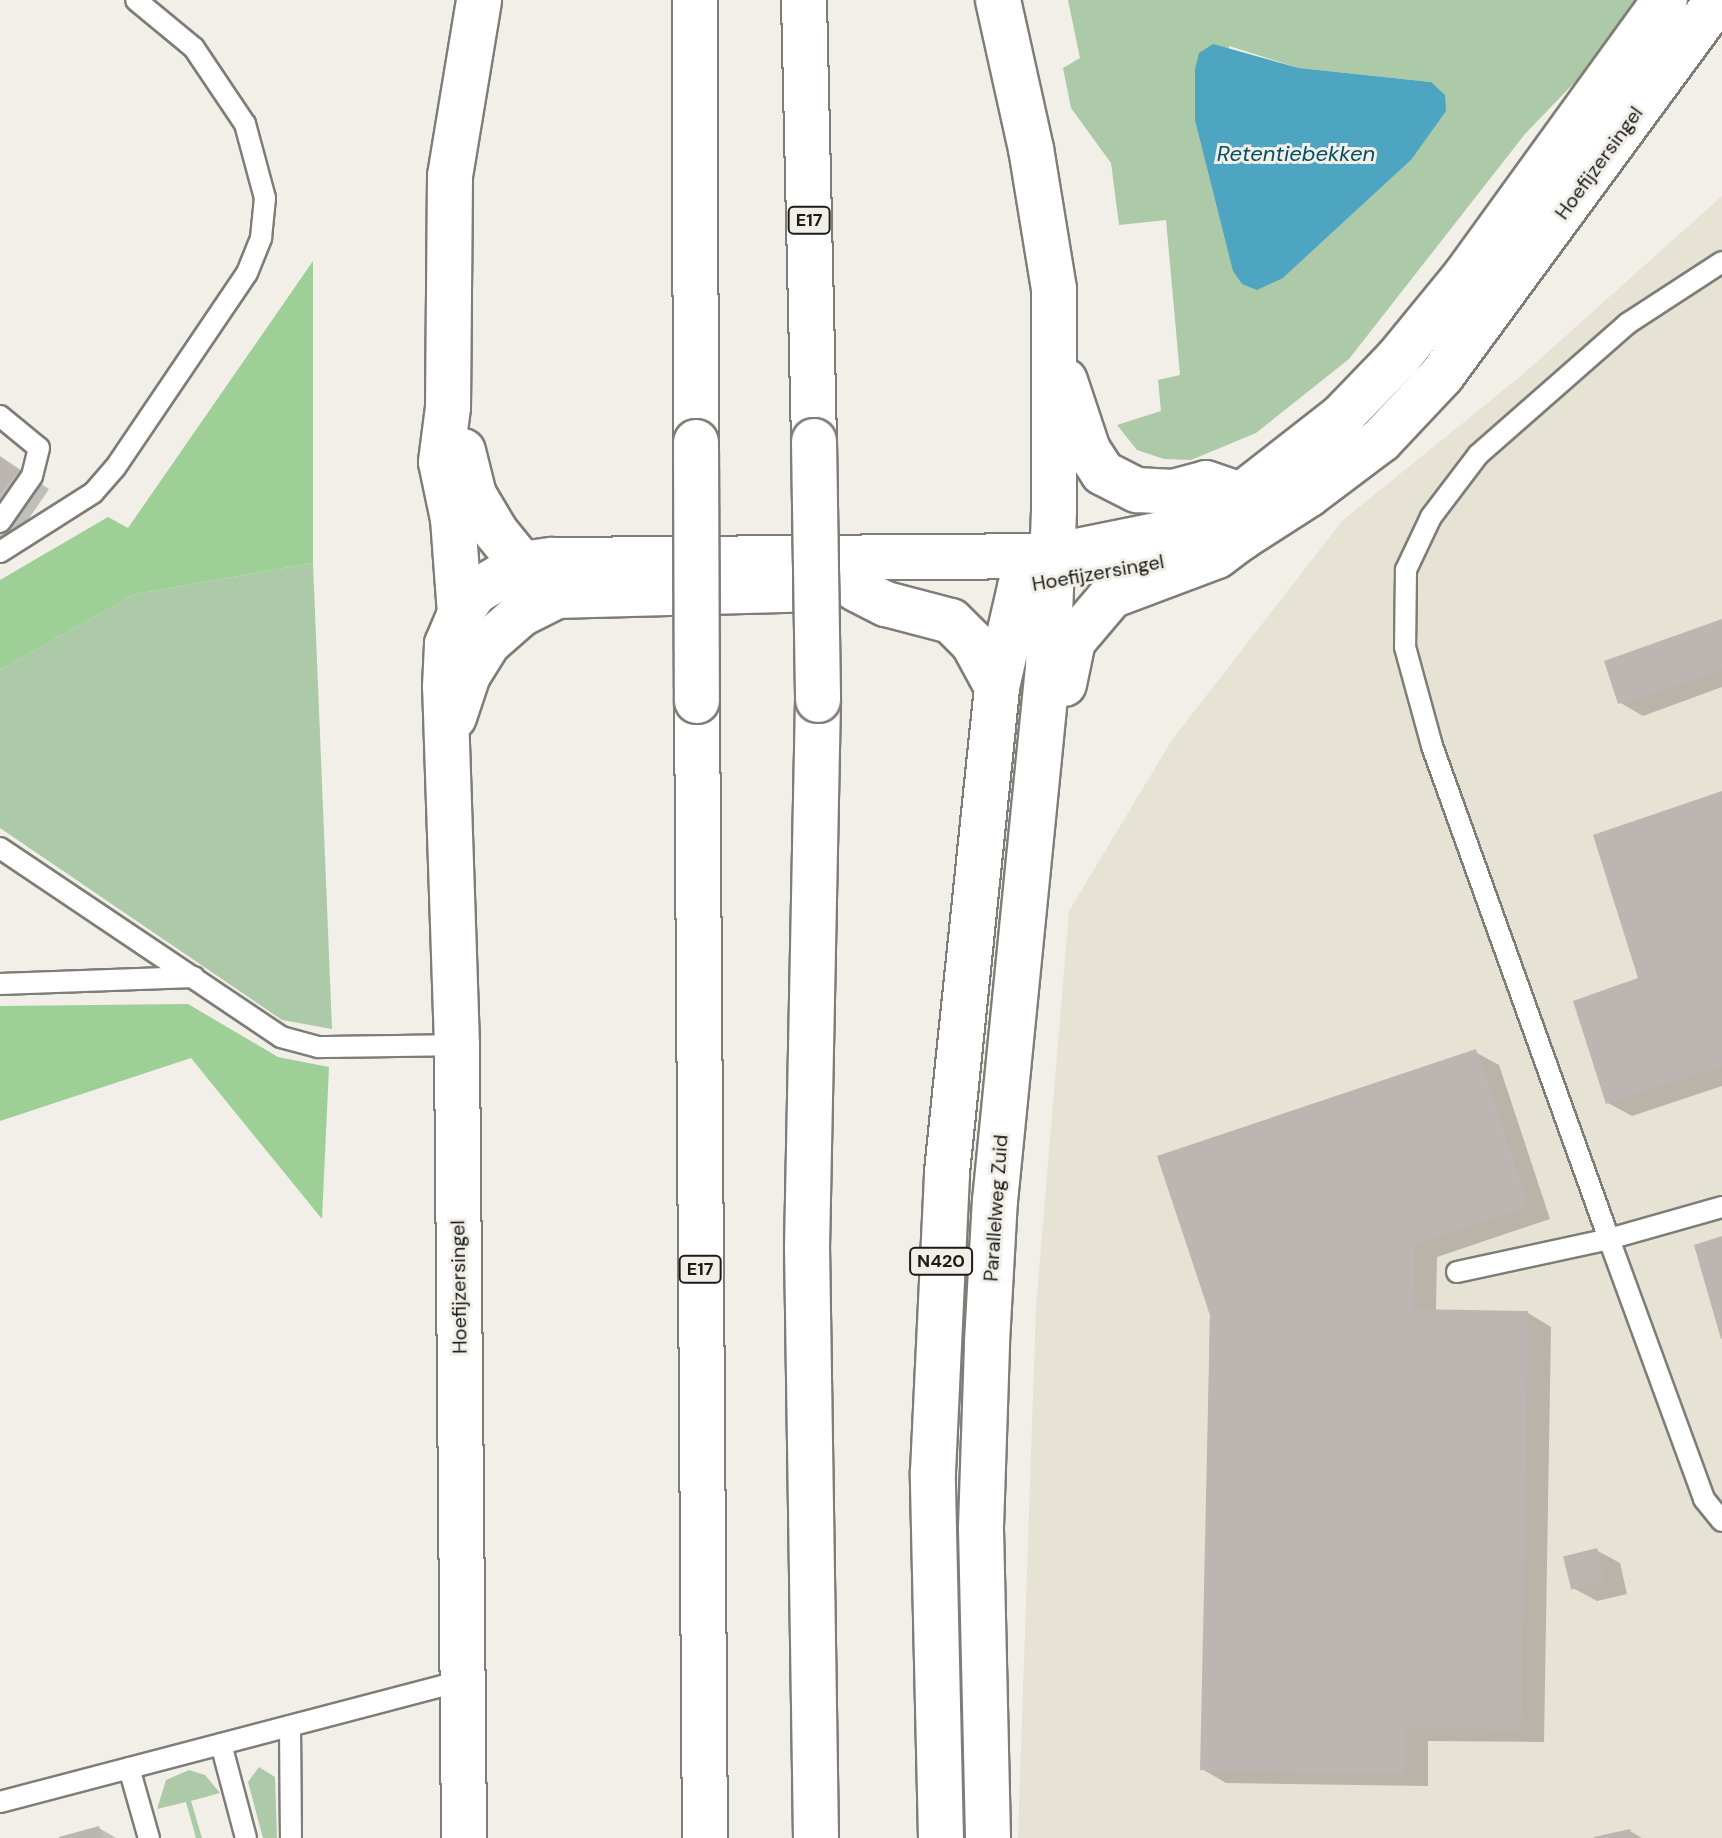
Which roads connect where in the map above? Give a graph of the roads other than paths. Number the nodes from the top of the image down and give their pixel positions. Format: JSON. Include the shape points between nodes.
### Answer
{"nodes":[{"id":1,"x":136,"y":0,"type":"edge"},
{"id":2,"x":479,"y":0,"type":"edge"},
{"id":3,"x":695,"y":0,"type":"edge"},
{"id":4,"x":804,"y":0,"type":"edge"},
{"id":5,"x":998,"y":0,"type":"edge"},
{"id":6,"x":1665,"y":0,"type":"edge"},
{"id":7,"x":1717,"y":0,"type":"edge"},
{"id":8,"x":1722,"y":262,"type":"edge"},
{"id":9,"x":1054,"y":349,"type":"junction"},
{"id":10,"x":448,"y":407,"type":"junction"},
{"id":11,"x":0,"y":416,"type":"edge"},
{"id":12,"x":1241,"y":517,"type":"junction"},
{"id":13,"x":0,"y":522,"type":"edge"},
{"id":14,"x":0,"y":552,"type":"edge"},
{"id":15,"x":522,"y":564,"type":"junction"},
{"id":16,"x":1041,"y":574,"type":"junction"},
{"id":17,"x":856,"y":589,"type":"junction"},
{"id":18,"x":557,"y":596,"type":"junction"},
{"id":19,"x":460,"y":614,"type":"junction"},
{"id":20,"x":997,"y":687,"type":"junction"},
{"id":21,"x":446,"y":737,"type":"junction"},
{"id":22,"x":1037,"y":765,"type":"junction"},
{"id":23,"x":0,"y":848,"type":"edge"},
{"id":24,"x":194,"y":977,"type":"junction"},
{"id":25,"x":0,"y":984,"type":"edge"},
{"id":26,"x":457,"y":1045,"type":"junction"},
{"id":27,"x":1722,"y":1207,"type":"edge"},
{"id":28,"x":1609,"y":1239,"type":"junction"},
{"id":29,"x":1457,"y":1272,"type":"dead end"},
{"id":30,"x":1722,"y":1521,"type":"edge"},
{"id":31,"x":464,"y":1680,"type":"junction"},
{"id":32,"x":290,"y":1726,"type":"junction"},
{"id":33,"x":221,"y":1744,"type":"junction"},
{"id":34,"x":129,"y":1768,"type":"junction"},
{"id":35,"x":0,"y":1802,"type":"edge"},
{"id":36,"x":149,"y":1838,"type":"edge"},
{"id":37,"x":246,"y":1838,"type":"edge"},
{"id":38,"x":291,"y":1838,"type":"edge"},
{"id":39,"x":464,"y":1838,"type":"edge"},
{"id":40,"x":705,"y":1838,"type":"edge"},
{"id":41,"x":816,"y":1838,"type":"edge"},
{"id":42,"x":941,"y":1838,"type":"edge"},
{"id":43,"x":988,"y":1838,"type":"edge"}],
"edges":[{"from":1,"to":14,"type":"lane","via":[[194,48],[245,124],[265,198],[261,238],[247,273],[115,468],[93,493]]},
{"from":2,"to":10,"type":"main road","via":[[450,176]]},
{"from":3,"to":40,"type":"main road","number":"E17","bridge":true},
{"from":4,"to":41,"type":"main road","number":"E17","bridge":true,"via":[[818,700],[807,1248]]},
{"from":5,"to":9,"type":"main road","via":[[1051,274]]},
{"from":6,"to":12,"type":"main road","name":"Hoefijzersingel","via":[[1465,276],[1398,358]]},
{"from":7,"to":12,"type":"main road","name":"Hoefijzersingel","via":[[1442,375],[1381,440]]},
{"from":8,"to":28,"type":"lane","via":[[1627,324],[1478,455],[1431,517],[1406,570],[1405,647],[1432,746]]},
{"from":9,"to":12,"type":"main road","via":[[1084,438],[1103,473],[1137,490],[1173,492],[1206,483]]},
{"from":9,"to":16,"type":"main road"},
{"from":10,"to":15,"type":"main road","via":[[474,495]]},
{"from":10,"to":19,"type":"main road","via":[[441,462],[453,519]]},
{"from":11,"to":13,"type":"lane","via":[[39,448],[32,476]]},
{"from":12,"to":16,"type":"main road","name":"Hoefijzersingel","via":[[1171,532]]},
{"from":12,"to":22,"type":"main road","via":[[1217,556],[1135,583],[1089,617],[1073,641],[1061,703]]},
{"from":15,"to":16,"type":"main road","name":"Hoefijzersingel"},
{"from":15,"to":18,"type":"main road"},
{"from":15,"to":19,"type":"main road","name":"Hoefijzersingel","via":[[475,592]]},
{"from":16,"to":17,"type":"main road","name":"Hoefijzersingel"},
{"from":16,"to":20,"type":"main road","number":"N420"},
{"from":16,"to":22,"type":"main road","name":"Parallelweg Zuid","number":"N420"},
{"from":17,"to":18,"type":"main road","name":"Hoefijzersingel"},
{"from":17,"to":20,"type":"main road","via":[[886,604],[951,621],[973,643]]},
{"from":18,"to":21,"type":"main road","name":"Hoefijzersingel","via":[[521,614],[488,643],[468,675]]},
{"from":19,"to":21,"type":"main road","name":"Hoefijzersingel","via":[[447,644]]},
{"from":20,"to":42,"type":"main road","number":"N420","via":[[961,1015],[939,1303],[933,1612]]},
{"from":21,"to":26,"type":"main road","name":"Hoefijzersingel"},
{"from":22,"to":43,"type":"main road","name":"Parallelweg Zuid","number":"N420","via":[[995,1201],[987,1342],[981,1527]]},
{"from":23,"to":24,"type":"lane"},
{"from":24,"to":25,"type":"lane"},
{"from":24,"to":26,"type":"lane","via":[[299,1044]]},
{"from":26,"to":31,"type":"main road","name":"Hoefijzersingel"},
{"from":27,"to":28,"type":"lane"},
{"from":28,"to":29,"type":"lane"},
{"from":28,"to":30,"type":"lane","via":[[1704,1499]]},
{"from":31,"to":32,"type":"lane"},
{"from":31,"to":39,"type":"main road","name":"Hoefijzersingel"},
{"from":32,"to":33,"type":"lane"},
{"from":32,"to":38,"type":"lane"},
{"from":33,"to":34,"type":"lane"},
{"from":33,"to":37,"type":"lane"},
{"from":34,"to":35,"type":"lane"},
{"from":34,"to":36,"type":"lane"}]}
